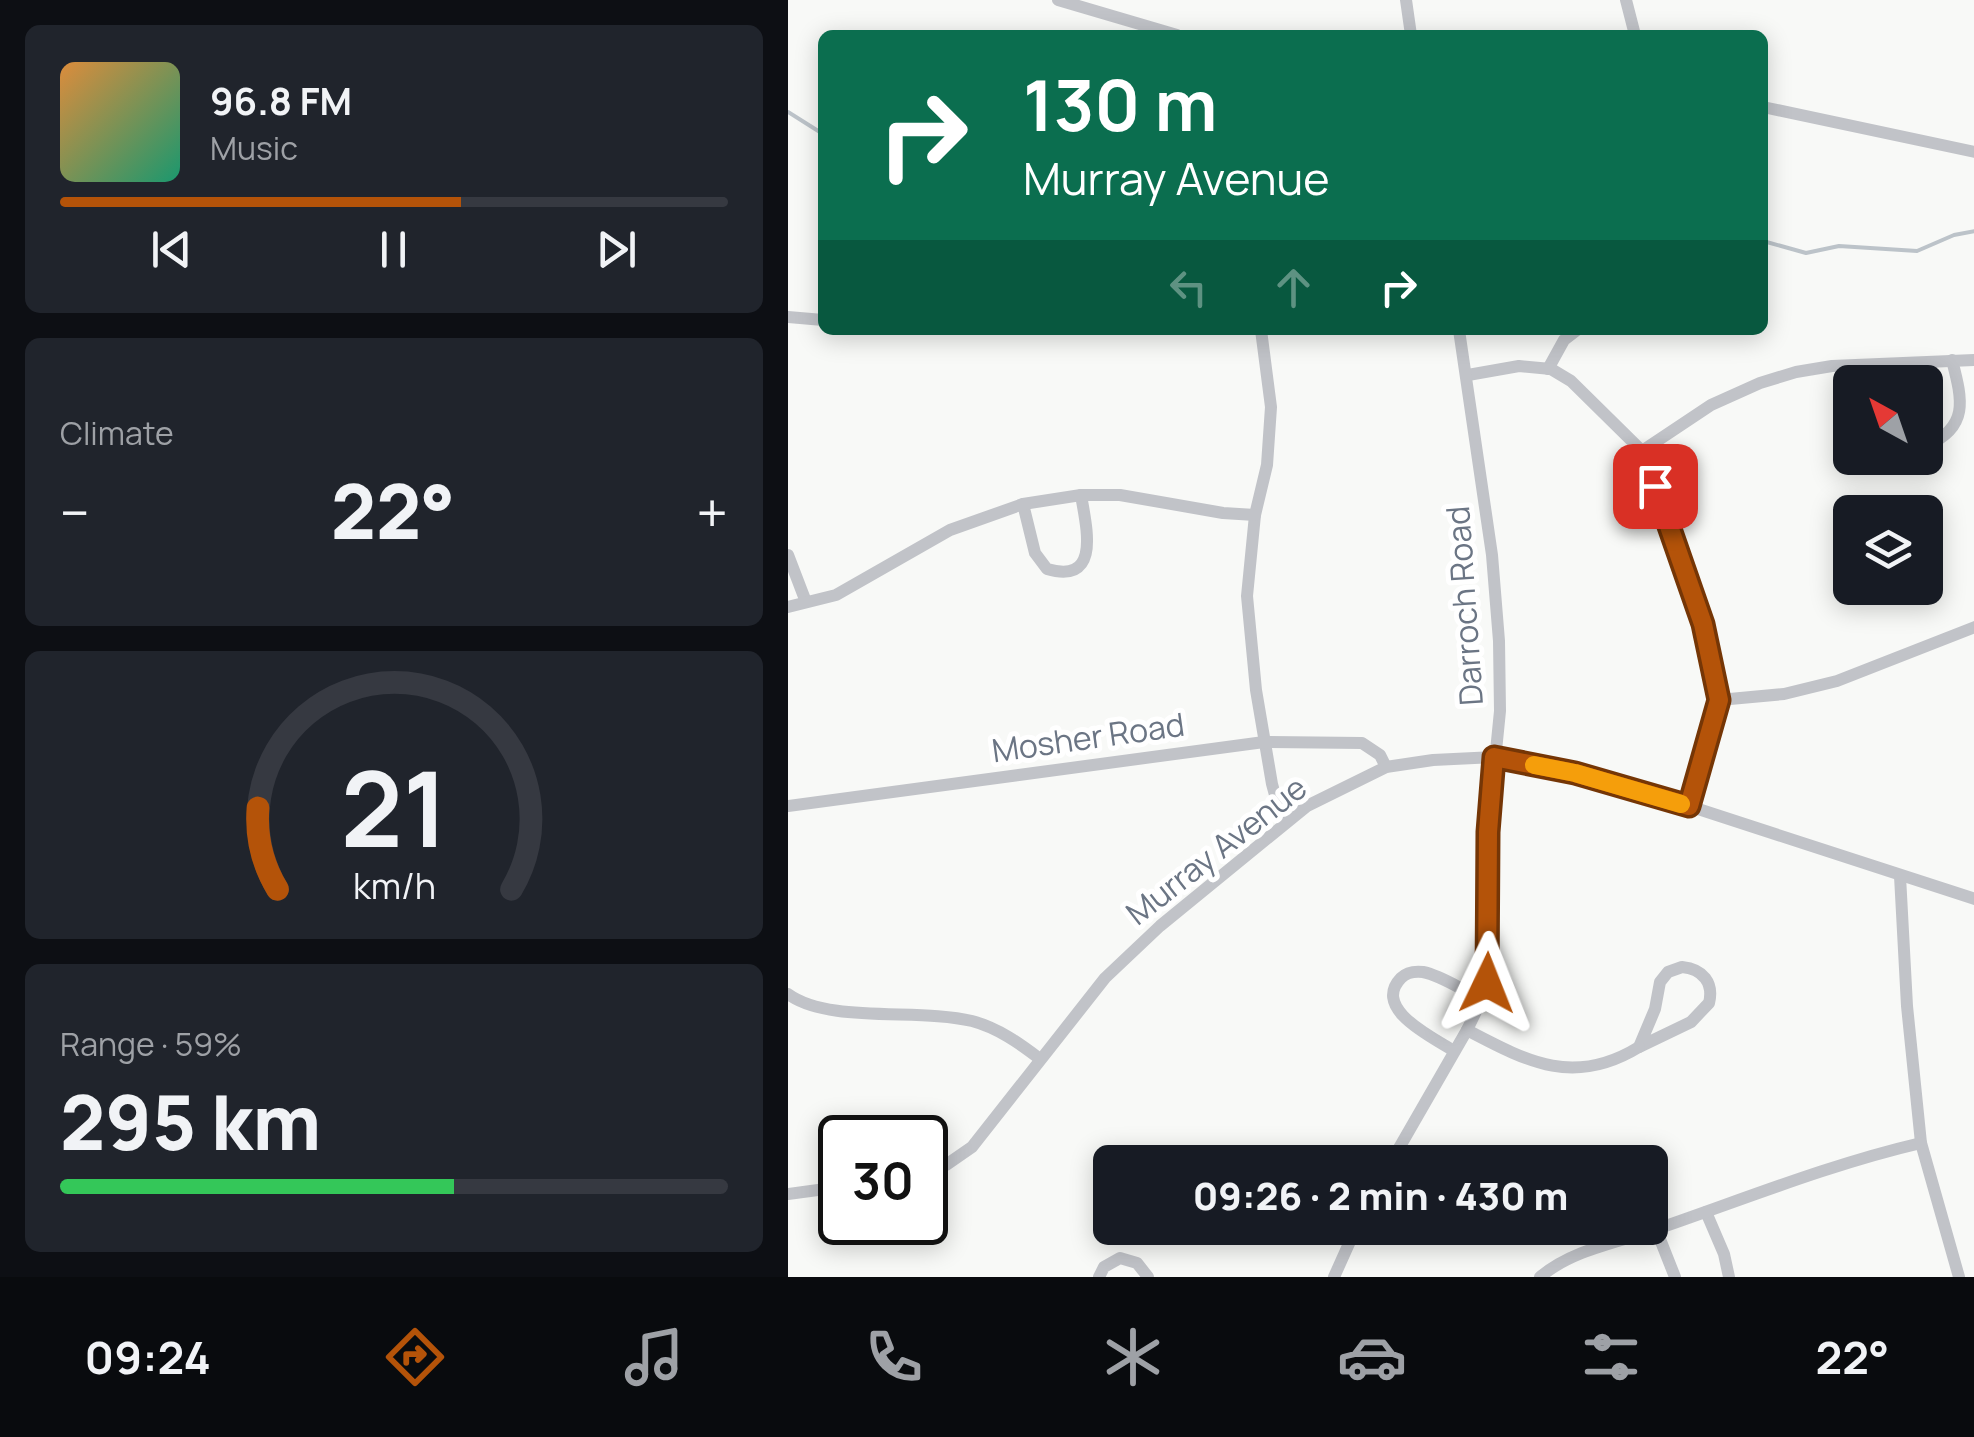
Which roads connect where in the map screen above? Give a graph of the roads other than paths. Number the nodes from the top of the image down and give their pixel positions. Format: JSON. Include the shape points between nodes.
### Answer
{"nodes":[{"id":1,"x":1058,"y":0,"type":"edge"},
{"id":2,"x":1406,"y":0,"type":"edge"},
{"id":3,"x":1626,"y":0,"type":"edge"},
{"id":4,"x":1160,"y":30,"type":"edge"},
{"id":5,"x":1410,"y":30,"type":"edge"},
{"id":6,"x":1634,"y":30,"type":"edge"},
{"id":7,"x":1768,"y":108,"type":"edge"},
{"id":8,"x":1974,"y":152,"type":"edge"},
{"id":9,"x":788,"y":318,"type":"edge"},
{"id":10,"x":818,"y":320,"type":"edge"},
{"id":11,"x":1262,"y":335,"type":"edge"},
{"id":12,"x":1459,"y":335,"type":"edge"},
{"id":13,"x":1570,"y":335,"type":"edge"},
{"id":14,"x":1952,"y":360,"type":"junction"},
{"id":15,"x":1974,"y":360,"type":"edge"},
{"id":16,"x":1890,"y":365,"type":"edge"},
{"id":17,"x":1833,"y":366,"type":"edge"},
{"id":18,"x":1548,"y":369,"type":"junction"},
{"id":19,"x":1468,"y":375,"type":"junction"},
{"id":20,"x":1943,"y":437,"type":"edge"},
{"id":21,"x":1642,"y":451,"type":"junction"},
{"id":22,"x":1081,"y":495,"type":"junction"},
{"id":23,"x":1023,"y":504,"type":"junction"},
{"id":24,"x":1255,"y":515,"type":"junction"},
{"id":25,"x":788,"y":555,"type":"edge"},
{"id":26,"x":806,"y":602,"type":"junction"},
{"id":27,"x":788,"y":607,"type":"edge"},
{"id":28,"x":1974,"y":627,"type":"edge"},
{"id":29,"x":1719,"y":700,"type":"junction"},
{"id":30,"x":1264,"y":742,"type":"junction"},
{"id":31,"x":1494,"y":757,"type":"junction"},
{"id":32,"x":1386,"y":767,"type":"junction"},
{"id":33,"x":788,"y":806,"type":"edge"},
{"id":34,"x":1689,"y":806,"type":"junction"},
{"id":35,"x":1283,"y":824,"type":"junction"},
{"id":36,"x":1900,"y":876,"type":"junction"},
{"id":37,"x":1974,"y":899,"type":"edge"},
{"id":38,"x":788,"y":994,"type":"edge"},
{"id":39,"x":1482,"y":999,"type":"junction"},
{"id":40,"x":1467,"y":1030,"type":"junction"},
{"id":41,"x":1639,"y":1046,"type":"junction"},
{"id":42,"x":1454,"y":1051,"type":"junction"},
{"id":43,"x":1040,"y":1058,"type":"junction"},
{"id":44,"x":1921,"y":1143,"type":"junction"},
{"id":45,"x":1401,"y":1145,"type":"edge"},
{"id":46,"x":948,"y":1164,"type":"edge"},
{"id":47,"x":818,"y":1190,"type":"edge"},
{"id":48,"x":788,"y":1194,"type":"edge"},
{"id":49,"x":1706,"y":1212,"type":"junction"},
{"id":50,"x":1668,"y":1226,"type":"edge"},
{"id":51,"x":1348,"y":1245,"type":"edge"},
{"id":52,"x":1610,"y":1245,"type":"edge"},
{"id":53,"x":1662,"y":1245,"type":"edge"},
{"id":54,"x":1099,"y":1277,"type":"edge"},
{"id":55,"x":1148,"y":1277,"type":"edge"},
{"id":56,"x":1334,"y":1277,"type":"edge"},
{"id":57,"x":1540,"y":1277,"type":"edge"},
{"id":58,"x":1675,"y":1277,"type":"edge"},
{"id":59,"x":1728,"y":1277,"type":"edge"},
{"id":60,"x":1959,"y":1277,"type":"edge"}],
"edges":[{"from":1,"to":4,"type":"street"},
{"from":2,"to":5,"type":"street"},
{"from":3,"to":6,"type":"street"},
{"from":7,"to":8,"type":"street"},
{"from":9,"to":10,"type":"street"},
{"from":11,"to":24,"type":"street","via":[[1271,407]]},
{"from":12,"to":19,"type":"street","name":"Darroch Road"},
{"from":13,"to":18,"type":"street"},
{"from":14,"to":15,"type":"street"},
{"from":14,"to":16,"type":"street"},
{"from":14,"to":20,"type":"street","via":[[1962,405]]},
{"from":17,"to":21,"type":"street","via":[[1760,383]]},
{"from":18,"to":19,"type":"street","via":[[1519,366]]},
{"from":18,"to":21,"type":"street","via":[[1571,381]]},
{"from":19,"to":31,"type":"street","name":"Darroch Road","via":[[1498,641]]},
{"from":21,"to":29,"type":"street","via":[[1703,624]]},
{"from":22,"to":23,"type":"street"},
{"from":22,"to":23,"type":"street","via":[[1087,553],[1067,572],[1047,569],[1036,556]]},
{"from":22,"to":24,"type":"street","via":[[1120,494]]},
{"from":23,"to":26,"type":"street","via":[[950,530],[853,587]]},
{"from":24,"to":30,"type":"street","via":[[1247,596]]},
{"from":25,"to":26,"type":"street"},
{"from":26,"to":27,"type":"street"},
{"from":28,"to":29,"type":"street","via":[[1837,682]]},
{"from":29,"to":34,"type":"street"},
{"from":30,"to":32,"type":"street","name":"Mosher Road","via":[[1362,743]]},
{"from":30,"to":33,"type":"street","name":"Mosher Road"},
{"from":30,"to":35,"type":"street"},
{"from":31,"to":32,"type":"street","name":"Murray Avenue"},
{"from":31,"to":34,"type":"street","name":"Murray Avenue"},
{"from":31,"to":39,"type":"street","name":"Darroch Road","via":[[1489,968]]},
{"from":32,"to":35,"type":"street","name":"Murray Avenue"},
{"from":34,"to":36,"type":"street","name":"Murray Avenue"},
{"from":35,"to":43,"type":"street","name":"Murray Avenue","via":[[1105,978]]},
{"from":36,"to":37,"type":"street","name":"Murray Avenue"},
{"from":36,"to":44,"type":"street"},
{"from":38,"to":43,"type":"street","via":[[831,1010],[970,1021]]},
{"from":39,"to":40,"type":"street","name":"Darroch Road"},
{"from":39,"to":42,"type":"street","via":[[1424,972],[1410,972],[1397,983],[1393,998],[1403,1017]]},
{"from":40,"to":41,"type":"street","via":[[1558,1067],[1600,1066]]},
{"from":40,"to":42,"type":"street","name":"Darroch Road"},
{"from":41,"to":41,"type":"street","via":[[1704,1010],[1711,996],[1706,977],[1692,968],[1668,972]]},
{"from":42,"to":45,"type":"street","name":"Darroch Road"},
{"from":43,"to":46,"type":"street","name":"Murray Avenue","via":[[972,1146]]},
{"from":44,"to":49,"type":"street"},
{"from":44,"to":60,"type":"street"},
{"from":47,"to":48,"type":"street"},
{"from":49,"to":50,"type":"street"},
{"from":49,"to":59,"type":"street"},
{"from":51,"to":56,"type":"street"},
{"from":52,"to":57,"type":"street"},
{"from":53,"to":58,"type":"street"},
{"from":54,"to":55,"type":"street","via":[[1120,1258],[1138,1262]]}]}
